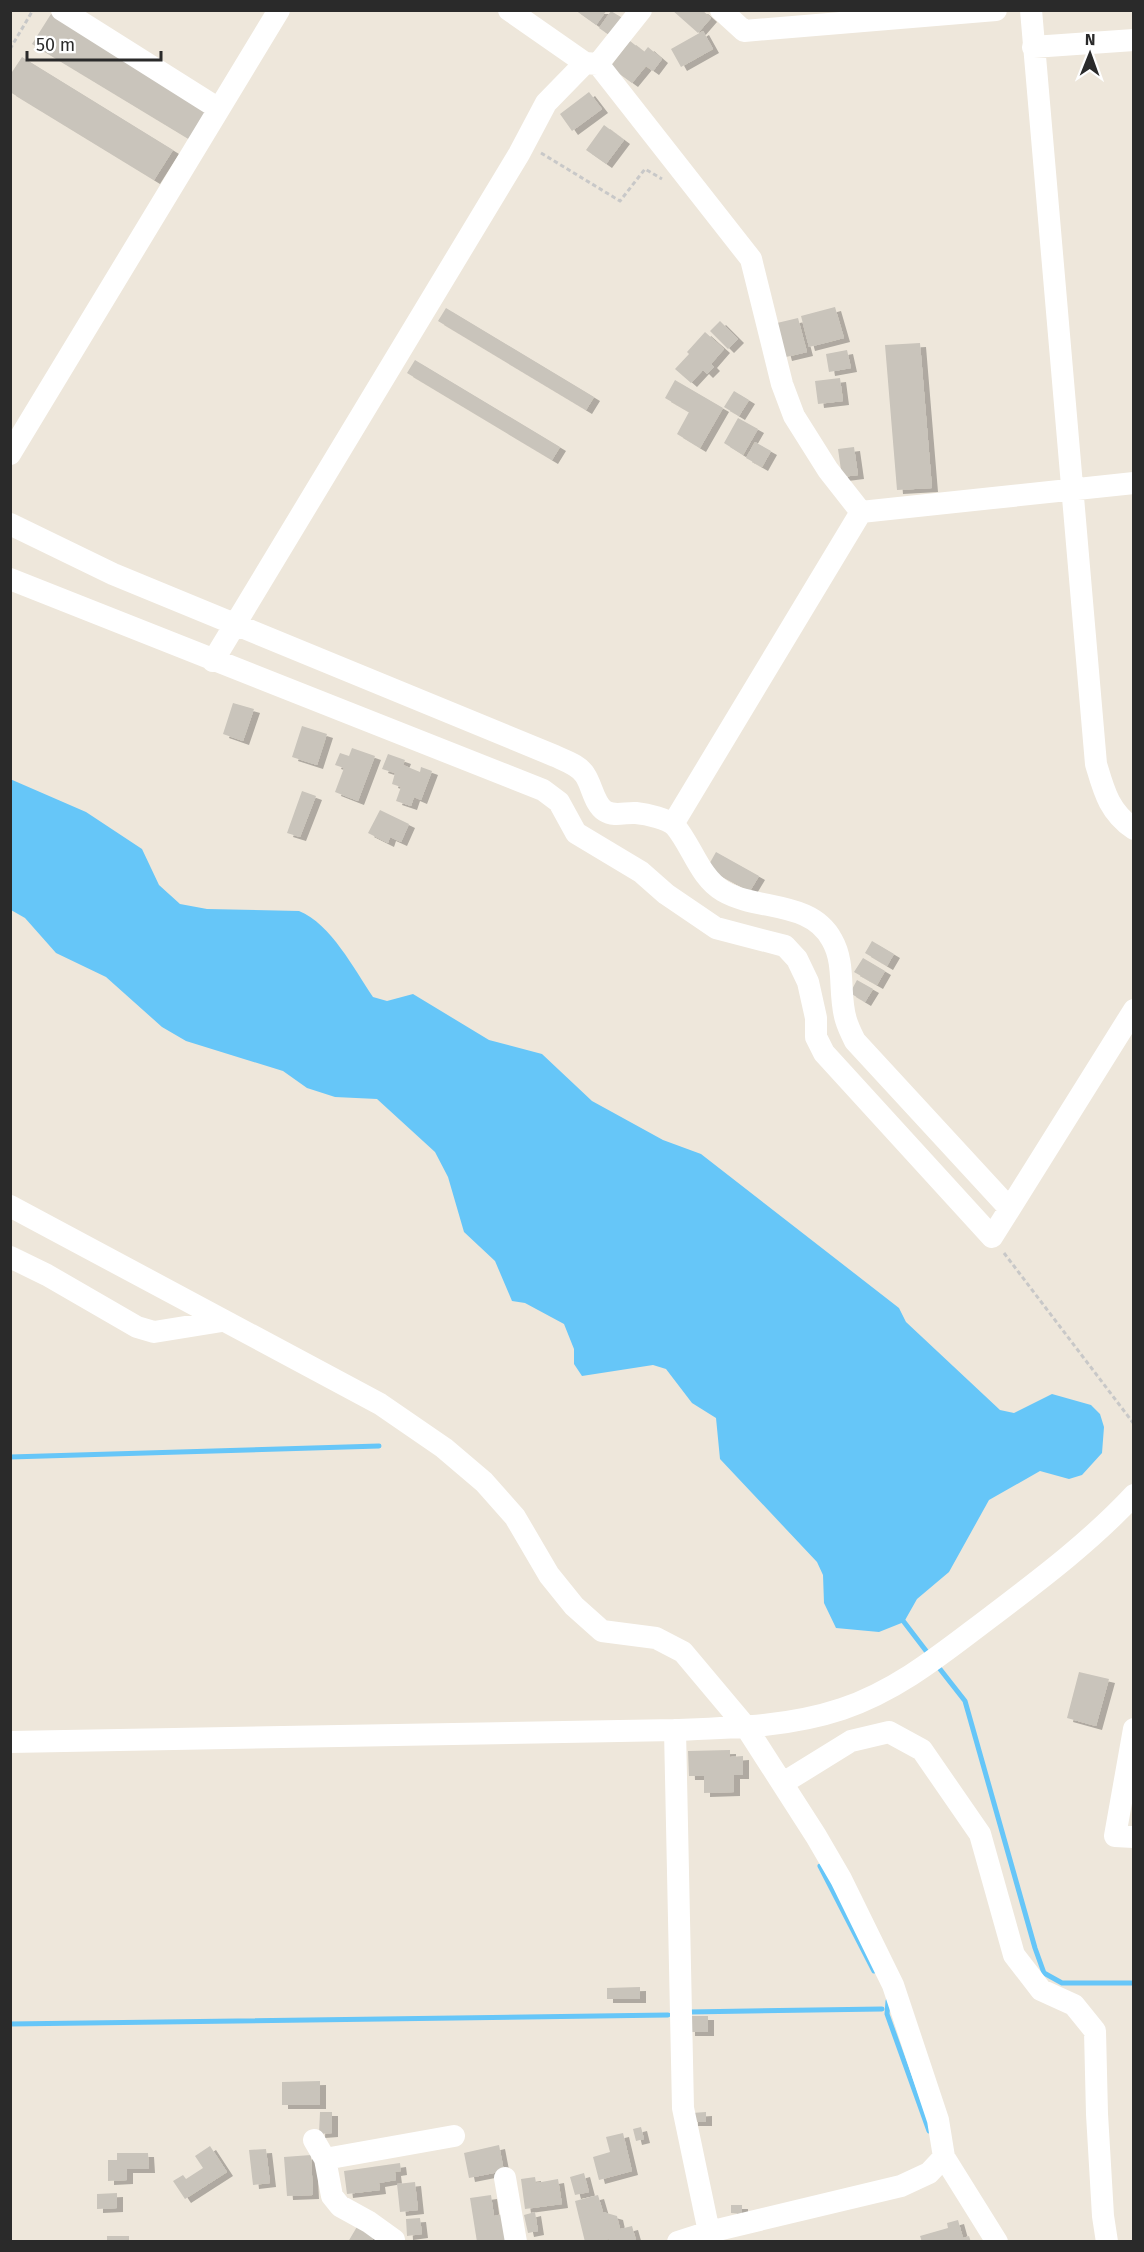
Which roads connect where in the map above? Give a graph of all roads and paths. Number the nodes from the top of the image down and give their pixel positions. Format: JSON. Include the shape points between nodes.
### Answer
{"nodes":[{"id":1,"x":33,"y":10,"type":"edge"},
{"id":2,"x":62,"y":10,"type":"edge"},
{"id":3,"x":279,"y":10,"type":"edge"},
{"id":4,"x":509,"y":10,"type":"edge"},
{"id":5,"x":641,"y":10,"type":"edge"},
{"id":6,"x":721,"y":10,"type":"edge"},
{"id":7,"x":996,"y":10,"type":"edge"},
{"id":8,"x":1031,"y":10,"type":"edge"},
{"id":9,"x":1134,"y":40,"type":"edge"},
{"id":10,"x":1033,"y":47,"type":"junction"},
{"id":11,"x":10,"y":49,"type":"edge"},
{"id":12,"x":592,"y":64,"type":"junction"},
{"id":13,"x":219,"y":109,"type":"junction"},
{"id":14,"x":524,"y":143,"type":"junction"},
{"id":15,"x":663,"y":180,"type":"dead end"},
{"id":16,"x":10,"y":454,"type":"edge"},
{"id":17,"x":1134,"y":483,"type":"edge"},
{"id":18,"x":1073,"y":489,"type":"junction"},
{"id":19,"x":861,"y":512,"type":"junction"},
{"id":20,"x":10,"y":524,"type":"edge"},
{"id":21,"x":10,"y":579,"type":"edge"},
{"id":22,"x":236,"y":625,"type":"junction"},
{"id":23,"x":213,"y":661,"type":"junction"},
{"id":24,"x":673,"y":824,"type":"junction"},
{"id":25,"x":1134,"y":829,"type":"edge"},
{"id":26,"x":1134,"y":1010,"type":"edge"},
{"id":27,"x":10,"y":1206,"type":"edge"},
{"id":28,"x":1009,"y":1208,"type":"junction"},
{"id":29,"x":992,"y":1237,"type":"junction"},
{"id":30,"x":10,"y":1257,"type":"edge"},
{"id":31,"x":222,"y":1321,"type":"junction"},
{"id":32,"x":1134,"y":1424,"type":"edge"},
{"id":33,"x":1134,"y":1495,"type":"edge"},
{"id":34,"x":746,"y":1727,"type":"junction"},
{"id":35,"x":1134,"y":1729,"type":"edge"},
{"id":36,"x":675,"y":1730,"type":"junction"},
{"id":37,"x":10,"y":1742,"type":"edge"},
{"id":38,"x":783,"y":1784,"type":"junction"},
{"id":39,"x":1124,"y":1836,"type":"edge"},
{"id":40,"x":454,"y":2136,"type":"dead end"},
{"id":41,"x":944,"y":2157,"type":"junction"},
{"id":42,"x":505,"y":2178,"type":"dead end"},
{"id":43,"x":709,"y":2232,"type":"junction"},
{"id":44,"x":395,"y":2241,"type":"edge"},
{"id":45,"x":516,"y":2241,"type":"edge"},
{"id":46,"x":678,"y":2241,"type":"edge"},
{"id":47,"x":997,"y":2241,"type":"edge"},
{"id":48,"x":1107,"y":2241,"type":"edge"}],
"edges":[{"from":1,"to":11,"type":"path"},
{"from":2,"to":13,"type":"street"},
{"from":3,"to":13,"type":"street"},
{"from":4,"to":12,"type":"street"},
{"from":5,"to":12,"type":"street"},
{"from":6,"to":7,"type":"street","via":[[744,31]]},
{"from":8,"to":10,"type":"street"},
{"from":9,"to":10,"type":"street"},
{"from":10,"to":18,"type":"street"},
{"from":12,"to":14,"type":"street","via":[[546,103]]},
{"from":12,"to":19,"type":"street","via":[[750,259],[794,416],[828,470]]},
{"from":13,"to":16,"type":"street"},
{"from":14,"to":15,"type":"path","via":[[620,201],[645,169]]},
{"from":14,"to":22,"type":"street"},
{"from":17,"to":18,"type":"street"},
{"from":18,"to":19,"type":"street"},
{"from":18,"to":25,"type":"street","via":[[1096,764],[1106,800]]},
{"from":19,"to":24,"type":"street"},
{"from":20,"to":22,"type":"street","via":[[113,574]]},
{"from":21,"to":23,"type":"street"},
{"from":22,"to":23,"type":"street"},
{"from":22,"to":24,"type":"street","via":[[578,767],[605,811],[636,813]]},
{"from":23,"to":29,"type":"street","via":[[543,790],[559,802],[576,833],[646,875],[666,894],[716,928],[785,946],[808,981],[816,1037],[824,1053]]},
{"from":24,"to":28,"type":"street","via":[[705,874],[722,891],[742,900],[793,910],[823,928],[838,956],[846,1020],[855,1041]]},
{"from":26,"to":28,"type":"street"},
{"from":27,"to":31,"type":"street"},
{"from":28,"to":29,"type":"street"},
{"from":29,"to":32,"type":"path"},
{"from":30,"to":31,"type":"street","via":[[137,1327],[154,1332]]},
{"from":31,"to":34,"type":"street","via":[[380,1404],[444,1448],[484,1482],[515,1517],[549,1575],[581,1612],[602,1631],[656,1638],[683,1652]]},
{"from":33,"to":34,"type":"street","via":[[1068,1557],[912,1676],[867,1699],[820,1716]]},
{"from":34,"to":36,"type":"street"},
{"from":34,"to":38,"type":"street"},
{"from":35,"to":39,"type":"street"},
{"from":36,"to":37,"type":"street"},
{"from":36,"to":43,"type":"street","via":[[684,2108]]},
{"from":38,"to":41,"type":"street","via":[[842,1879],[893,1985],[938,2120]]},
{"from":38,"to":48,"type":"street","via":[[851,1741],[889,1732],[922,1750],[980,1834],[1014,1955],[1041,1990],[1074,2005],[1095,2031]]},
{"from":40,"to":44,"type":"street","via":[[320,2149],[332,2196],[340,2206]]},
{"from":41,"to":43,"type":"street","via":[[929,2174],[901,2186]]},
{"from":41,"to":47,"type":"street"},
{"from":42,"to":45,"type":"street"},
{"from":43,"to":46,"type":"street"}]}
